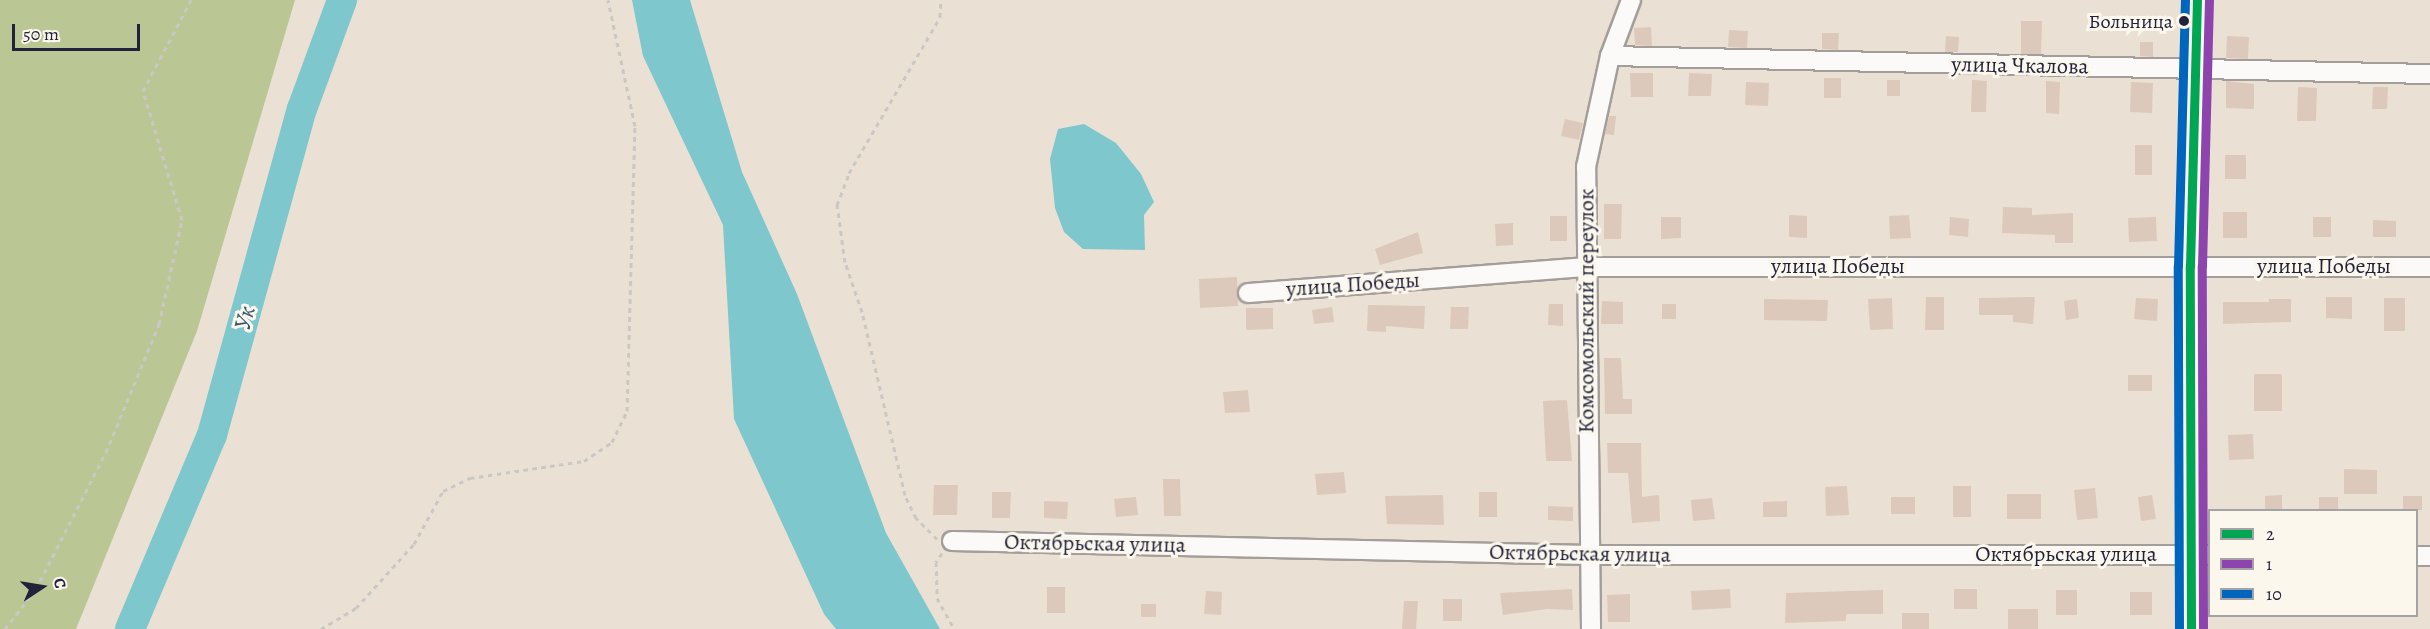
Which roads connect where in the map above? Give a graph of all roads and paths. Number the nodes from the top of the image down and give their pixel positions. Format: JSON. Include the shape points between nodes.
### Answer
{"nodes":[{"id":1,"x":191,"y":0,"type":"edge"},
{"id":2,"x":608,"y":0,"type":"edge"},
{"id":3,"x":941,"y":0,"type":"edge"},
{"id":4,"x":1631,"y":0,"type":"edge"},
{"id":5,"x":2197,"y":0,"type":"edge"},
{"id":6,"x":1610,"y":56,"type":"junction"},
{"id":7,"x":2192,"y":70,"type":"junction"},
{"id":8,"x":2430,"y":74,"type":"edge"},
{"id":9,"x":2190,"y":266,"type":"junction"},
{"id":10,"x":1585,"y":267,"type":"junction"},
{"id":11,"x":2430,"y":267,"type":"edge"},
{"id":12,"x":1248,"y":293,"type":"dead end"},
{"id":13,"x":951,"y":541,"type":"junction"},
{"id":14,"x":1590,"y":555,"type":"junction"},
{"id":15,"x":2200,"y":555,"type":"edge"},
{"id":16,"x":5,"y":629,"type":"edge"},
{"id":17,"x":321,"y":629,"type":"edge"},
{"id":18,"x":954,"y":629,"type":"edge"},
{"id":19,"x":1591,"y":629,"type":"edge"},
{"id":20,"x":2192,"y":629,"type":"edge"}],
"edges":[{"from":1,"to":16,"type":"path","via":[[143,91],[182,220],[159,324],[100,463],[36,589]]},
{"from":2,"to":17,"type":"path","via":[[635,126],[627,411],[612,442],[584,461],[470,478],[443,491],[414,544],[356,608]]},
{"from":3,"to":13,"type":"path","via":[[940,17],[849,173],[837,205],[838,230],[862,312],[905,495],[916,518],[933,538]]},
{"from":4,"to":6,"type":"street","name":"Комсомольский переулок"},
{"from":5,"to":7,"type":"street"},
{"from":6,"to":7,"type":"street","name":"улица Чкалова"},
{"from":6,"to":10,"type":"street","name":"Комсомольский переулок","via":[[1586,167]]},
{"from":7,"to":8,"type":"street","name":"улица Чкалова"},
{"from":7,"to":9,"type":"street"},
{"from":9,"to":10,"type":"street","name":"улица Победы"},
{"from":9,"to":11,"type":"street","name":"улица Победы"},
{"from":9,"to":15,"type":"street"},
{"from":10,"to":12,"type":"street","name":"улица Победы"},
{"from":10,"to":14,"type":"street","name":"Комсомольский переулок"},
{"from":13,"to":14,"type":"street","name":"Октябрьская улица"},
{"from":13,"to":18,"type":"path","via":[[936,562],[937,598]]},
{"from":14,"to":15,"type":"street","name":"Октябрьская улица"},
{"from":14,"to":19,"type":"street","name":"Комсомольский переулок"},
{"from":15,"to":20,"type":"street"}]}
